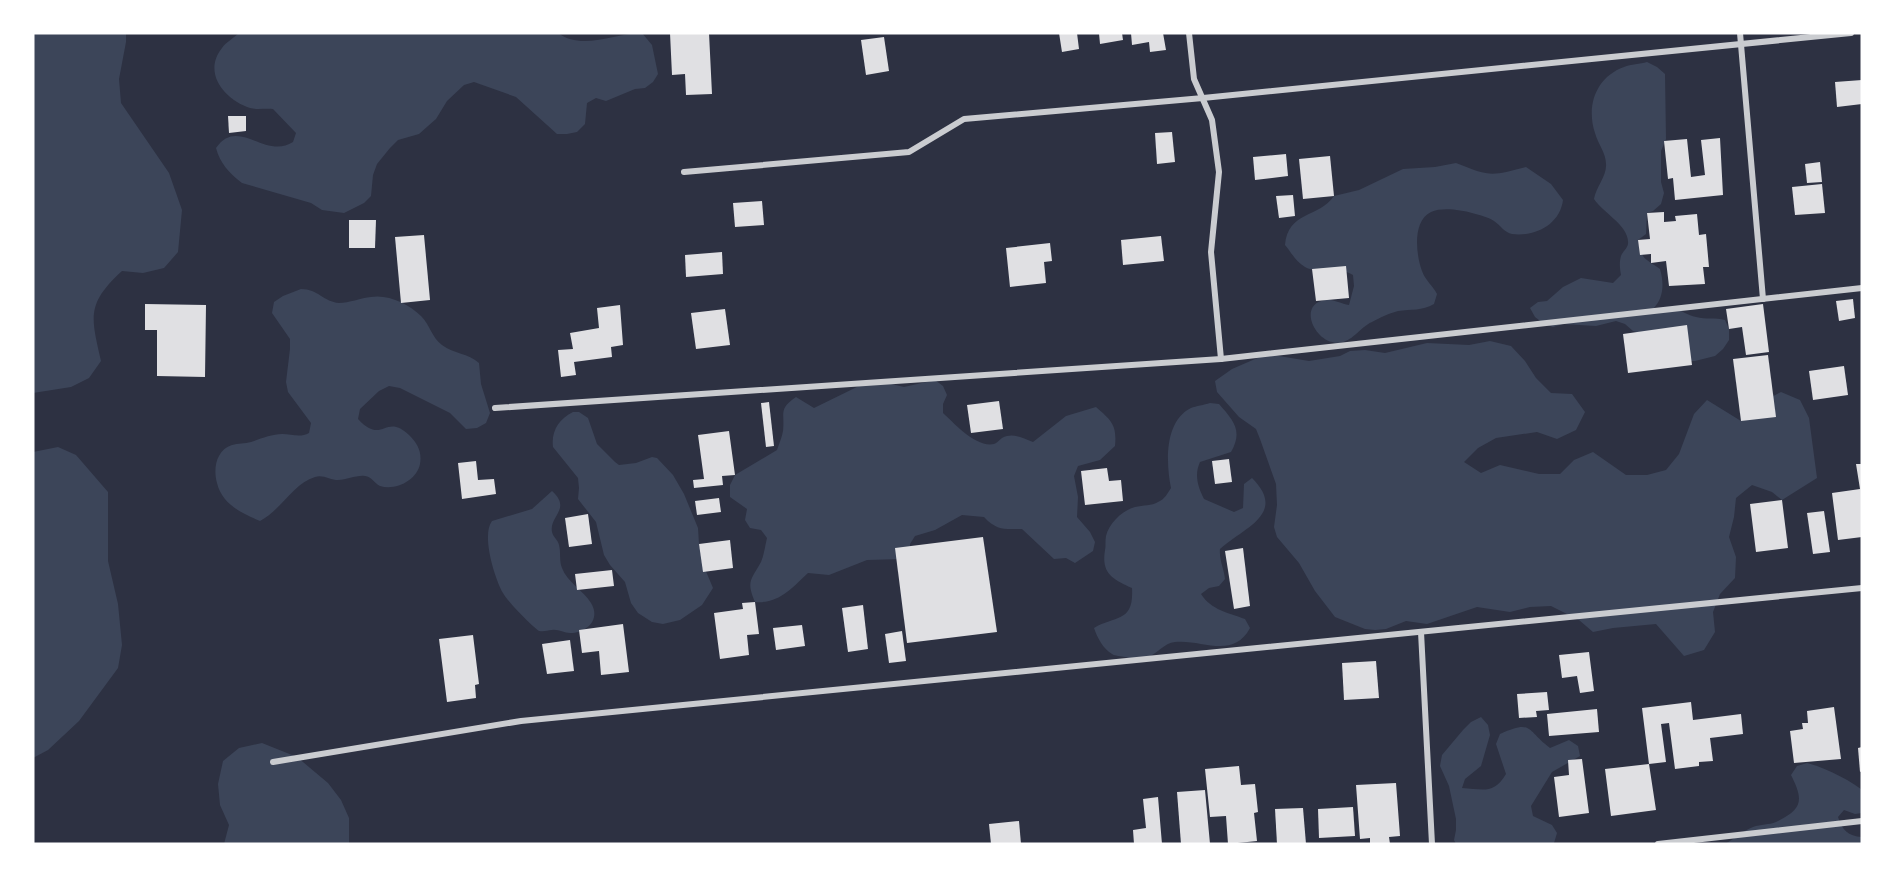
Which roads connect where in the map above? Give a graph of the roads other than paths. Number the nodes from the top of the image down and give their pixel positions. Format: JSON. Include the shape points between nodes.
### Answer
{"nodes":[{"id":1,"x":1189,"y":33,"type":"edge"},
{"id":2,"x":1740,"y":33,"type":"edge"},
{"id":3,"x":1851,"y":33,"type":"edge"},
{"id":4,"x":1741,"y":44,"type":"junction"},
{"id":5,"x":1203,"y":98,"type":"junction"},
{"id":6,"x":684,"y":172,"type":"dead end"},
{"id":7,"x":1862,"y":288,"type":"edge"},
{"id":8,"x":1763,"y":299,"type":"junction"},
{"id":9,"x":1221,"y":359,"type":"junction"},
{"id":10,"x":495,"y":408,"type":"dead end"},
{"id":11,"x":1862,"y":588,"type":"edge"},
{"id":12,"x":1421,"y":632,"type":"junction"},
{"id":13,"x":273,"y":762,"type":"dead end"},
{"id":14,"x":1862,"y":821,"type":"edge"},
{"id":15,"x":1432,"y":844,"type":"edge"},
{"id":16,"x":1658,"y":844,"type":"edge"}],
"edges":[{"from":1,"to":5,"type":"street","via":[[1194,79]]},
{"from":2,"to":4,"type":"street"},
{"from":3,"to":4,"type":"street"},
{"from":4,"to":5,"type":"street"},
{"from":4,"to":8,"type":"street"},
{"from":5,"to":6,"type":"street","via":[[964,119],[909,152]]},
{"from":5,"to":9,"type":"street","via":[[1214,131],[1219,172],[1211,252]]},
{"from":7,"to":8,"type":"street"},
{"from":8,"to":9,"type":"street"},
{"from":9,"to":10,"type":"street"},
{"from":11,"to":12,"type":"street"},
{"from":12,"to":13,"type":"street","via":[[521,721]]},
{"from":12,"to":15,"type":"street"},
{"from":14,"to":16,"type":"street"}]}
